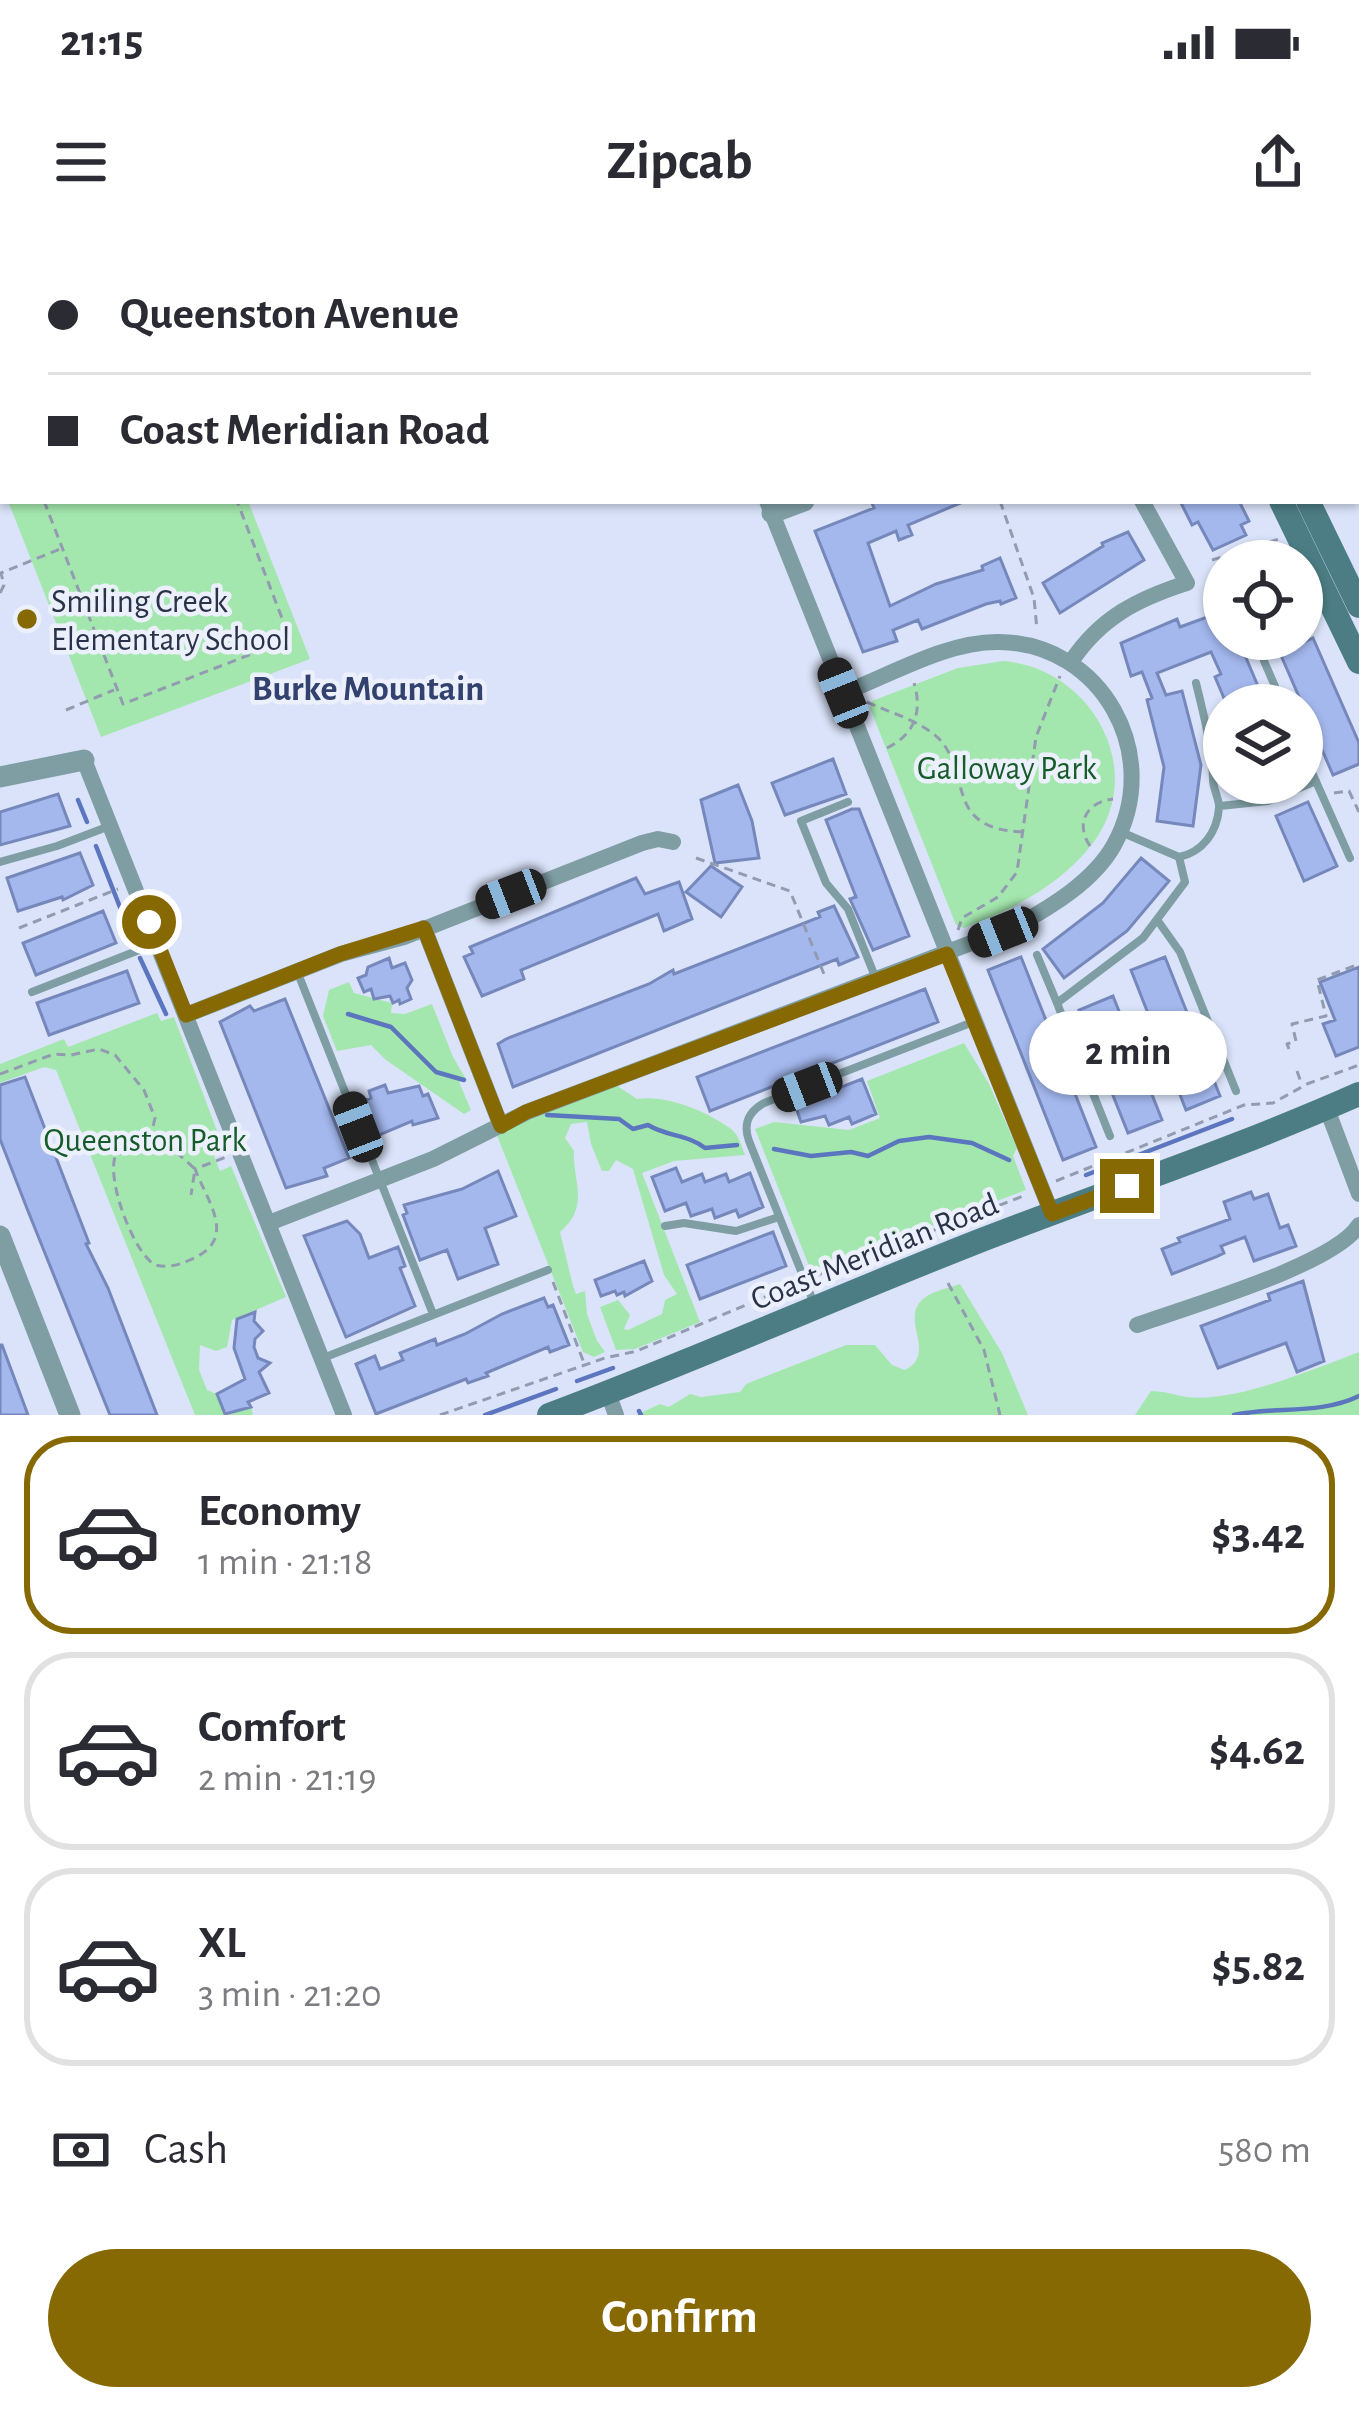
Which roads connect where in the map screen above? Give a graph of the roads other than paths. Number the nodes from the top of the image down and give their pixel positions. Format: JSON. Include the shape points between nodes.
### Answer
{"nodes":[{"id":1,"x":1144,"y":504,"type":"edge"},
{"id":2,"x":1282,"y":504,"type":"edge"},
{"id":3,"x":1309,"y":504,"type":"edge"},
{"id":4,"x":770,"y":507,"type":"edge"},
{"id":5,"x":1359,"y":607,"type":"edge"},
{"id":6,"x":1264,"y":661,"type":"dead end"},
{"id":7,"x":1359,"y":662,"type":"edge"},
{"id":8,"x":1066,"y":669,"type":"junction"},
{"id":9,"x":1196,"y":683,"type":"dead end"},
{"id":10,"x":1273,"y":684,"type":"edge"},
{"id":11,"x":843,"y":693,"type":"junction"},
{"id":12,"x":84,"y":760,"type":"joint"},
{"id":13,"x":0,"y":777,"type":"edge"},
{"id":14,"x":1323,"y":798,"type":"edge"},
{"id":15,"x":848,"y":802,"type":"dead end"},
{"id":16,"x":1239,"y":804,"type":"edge"},
{"id":17,"x":1220,"y":806,"type":"junction"},
{"id":18,"x":109,"y":826,"type":"junction"},
{"id":19,"x":1119,"y":831,"type":"junction"},
{"id":20,"x":673,"y":842,"type":"dead end"},
{"id":21,"x":1179,"y":857,"type":"junction"},
{"id":22,"x":1350,"y":859,"type":"dead end"},
{"id":23,"x":0,"y":862,"type":"edge"},
{"id":24,"x":1158,"y":921,"type":"junction"},
{"id":25,"x":424,"y":928,"type":"junction"},
{"id":26,"x":158,"y":943,"type":"junction"},
{"id":27,"x":947,"y":954,"type":"junction"},
{"id":28,"x":1037,"y":955,"type":"dead end"},
{"id":29,"x":297,"y":971,"type":"junction"},
{"id":30,"x":876,"y":980,"type":"junction"},
{"id":31,"x":32,"y":992,"type":"dead end"},
{"id":32,"x":1057,"y":1003,"type":"junction"},
{"id":33,"x":186,"y":1015,"type":"junction"},
{"id":34,"x":974,"y":1022,"type":"junction"},
{"id":35,"x":1236,"y":1091,"type":"dead end"},
{"id":36,"x":1359,"y":1094,"type":"edge"},
{"id":37,"x":1327,"y":1108,"type":"junction"},
{"id":38,"x":501,"y":1126,"type":"junction"},
{"id":39,"x":1109,"y":1136,"type":"dead end"},
{"id":40,"x":379,"y":1181,"type":"junction"},
{"id":41,"x":1359,"y":1194,"type":"edge"},
{"id":42,"x":1052,"y":1214,"type":"junction"},
{"id":43,"x":779,"y":1216,"type":"junction"},
{"id":44,"x":269,"y":1223,"type":"junction"},
{"id":45,"x":665,"y":1226,"type":"dead end"},
{"id":46,"x":1358,"y":1231,"type":"edge"},
{"id":47,"x":0,"y":1236,"type":"edge"},
{"id":48,"x":548,"y":1270,"type":"road end"},
{"id":49,"x":816,"y":1310,"type":"junction"},
{"id":50,"x":433,"y":1314,"type":"junction"},
{"id":51,"x":1137,"y":1325,"type":"dead end"},
{"id":52,"x":322,"y":1358,"type":"junction"},
{"id":53,"x":612,"y":1404,"type":"edge"},
{"id":54,"x":70,"y":1415,"type":"edge"},
{"id":55,"x":344,"y":1415,"type":"edge"},
{"id":56,"x":549,"y":1415,"type":"edge"}],
"edges":[{"from":1,"to":8,"type":"street","via":[[1186,583],[1112,616]]},
{"from":2,"to":7,"type":"main road"},
{"from":3,"to":5,"type":"main road"},
{"from":4,"to":11,"type":"street"},
{"from":6,"to":10,"type":"lane"},
{"from":8,"to":11,"type":"street","via":[[1031,645],[979,643]]},
{"from":8,"to":19,"type":"street","via":[[1106,693],[1126,735],[1132,780]]},
{"from":9,"to":17,"type":"lane"},
{"from":11,"to":27,"type":"street"},
{"from":12,"to":13,"type":"street"},
{"from":12,"to":18,"type":"street"},
{"from":14,"to":22,"type":"lane"},
{"from":15,"to":30,"type":"lane","via":[[800,821]]},
{"from":16,"to":17,"type":"lane"},
{"from":17,"to":21,"type":"lane","via":[[1204,845]]},
{"from":18,"to":23,"type":"lane"},
{"from":18,"to":26,"type":"street"},
{"from":19,"to":21,"type":"lane"},
{"from":19,"to":27,"type":"street","via":[[1107,854],[1060,899]]},
{"from":20,"to":25,"type":"street","via":[[642,843]]},
{"from":21,"to":24,"type":"lane","via":[[1186,882]]},
{"from":24,"to":32,"type":"lane"},
{"from":24,"to":35,"type":"lane","via":[[1180,952]]},
{"from":25,"to":29,"type":"street"},
{"from":25,"to":38,"type":"street"},
{"from":26,"to":31,"type":"lane"},
{"from":26,"to":33,"type":"street"},
{"from":27,"to":30,"type":"street"},
{"from":27,"to":34,"type":"street"},
{"from":28,"to":32,"type":"lane"},
{"from":29,"to":33,"type":"street"},
{"from":29,"to":40,"type":"lane"},
{"from":30,"to":38,"type":"street"},
{"from":32,"to":39,"type":"lane"},
{"from":33,"to":44,"type":"street"},
{"from":34,"to":42,"type":"street"},
{"from":34,"to":43,"type":"lane","via":[[755,1109],[746,1132]]},
{"from":36,"to":37,"type":"main road","name":"Coast Meridian Road"},
{"from":37,"to":41,"type":"street"},
{"from":37,"to":42,"type":"main road","name":"Coast Meridian Road"},
{"from":38,"to":40,"type":"street"},
{"from":40,"to":44,"type":"street"},
{"from":40,"to":50,"type":"lane"},
{"from":42,"to":49,"type":"main road","name":"Coast Meridian Road"},
{"from":43,"to":45,"type":"lane","via":[[736,1231]]},
{"from":43,"to":49,"type":"lane"},
{"from":44,"to":52,"type":"street"},
{"from":46,"to":51,"type":"street","via":[[1303,1263]]},
{"from":47,"to":54,"type":"street"},
{"from":48,"to":50,"type":"lane"},
{"from":49,"to":53,"type":"main road","name":"Coast Meridian Road"},
{"from":50,"to":52,"type":"lane"},
{"from":52,"to":55,"type":"street"},
{"from":53,"to":56,"type":"main road","name":"Coast Meridian Road"}]}
